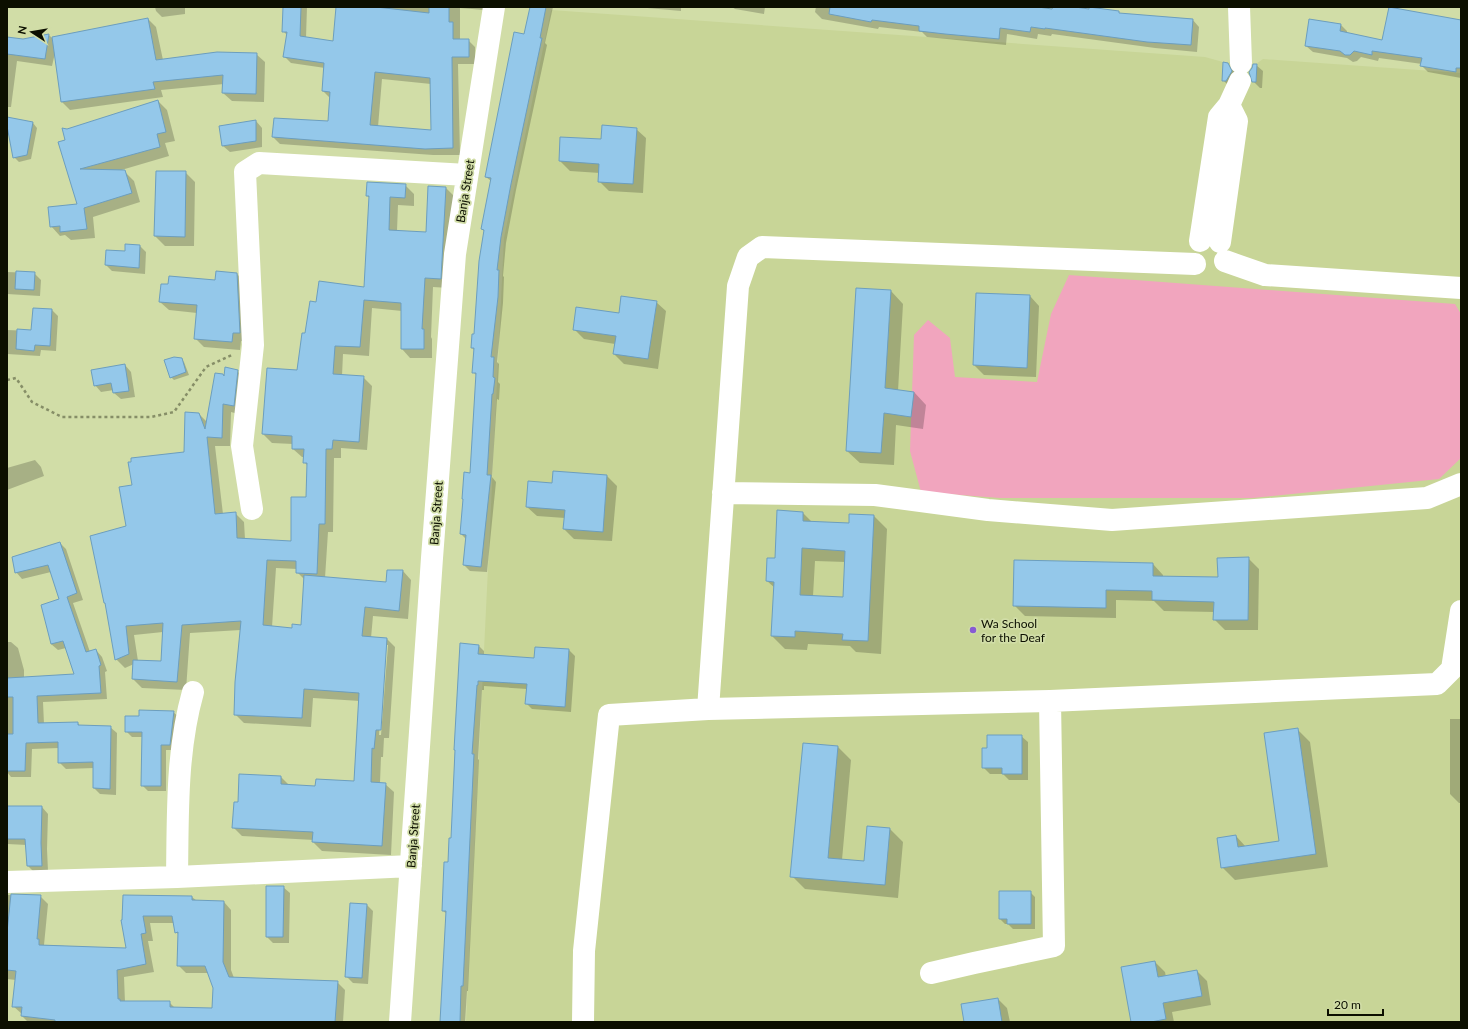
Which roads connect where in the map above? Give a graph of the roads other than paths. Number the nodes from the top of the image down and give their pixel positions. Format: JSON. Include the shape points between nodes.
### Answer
{"nodes":[{"id":1,"x":494,"y":7,"type":"edge"},
{"id":2,"x":1239,"y":7,"type":"edge"},
{"id":3,"x":467,"y":175,"type":"junction"},
{"id":4,"x":1215,"y":248,"type":"junction"},
{"id":5,"x":1195,"y":264,"type":"junction"},
{"id":6,"x":1461,"y":288,"type":"edge"},
{"id":7,"x":1461,"y":484,"type":"edge"},
{"id":8,"x":723,"y":493,"type":"junction"},
{"id":9,"x":252,"y":509,"type":"dead end"},
{"id":10,"x":1461,"y":611,"type":"edge"},
{"id":11,"x":193,"y":692,"type":"dead end"},
{"id":12,"x":1050,"y":701,"type":"junction"},
{"id":13,"x":708,"y":709,"type":"junction"},
{"id":14,"x":411,"y":866,"type":"junction"},
{"id":15,"x":177,"y":877,"type":"junction"},
{"id":16,"x":7,"y":882,"type":"edge"},
{"id":17,"x":931,"y":973,"type":"dead end"},
{"id":18,"x":400,"y":1022,"type":"edge"},
{"id":19,"x":583,"y":1022,"type":"edge"}],
"edges":[{"from":1,"to":3,"type":"street","name":"Banja Street"},
{"from":2,"to":4,"type":"street","via":[[1240,72],[1229,105],[1219,117]]},
{"from":3,"to":9,"type":"street","via":[[259,163],[245,172],[253,345],[242,446]]},
{"from":3,"to":14,"type":"street","name":"Banja Street","via":[[455,254]]},
{"from":4,"to":5,"type":"street","via":[[1194,249]]},
{"from":4,"to":5,"type":"street","via":[[1218,270],[1208,272]]},
{"from":4,"to":6,"type":"street","via":[[1265,275]]},
{"from":5,"to":8,"type":"street","via":[[762,247],[748,257],[738,286]]},
{"from":7,"to":8,"type":"street","via":[[1427,498],[1112,520],[988,510],[875,495]]},
{"from":8,"to":13,"type":"street"},
{"from":10,"to":12,"type":"street","via":[[1452,669],[1437,684]]},
{"from":11,"to":15,"type":"street","via":[[183,744],[178,807]]},
{"from":12,"to":13,"type":"street"},
{"from":12,"to":17,"type":"street","via":[[1054,946]]},
{"from":13,"to":19,"type":"street","via":[[609,715],[584,951]]},
{"from":14,"to":15,"type":"street"},
{"from":14,"to":18,"type":"street","name":"Banja Street"},
{"from":15,"to":16,"type":"street"}]}
